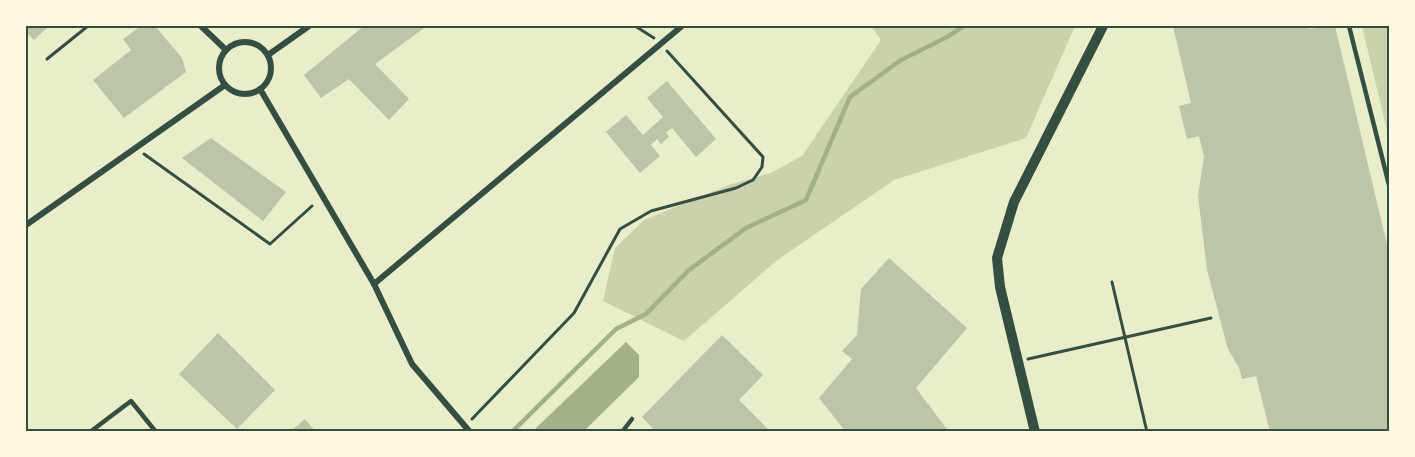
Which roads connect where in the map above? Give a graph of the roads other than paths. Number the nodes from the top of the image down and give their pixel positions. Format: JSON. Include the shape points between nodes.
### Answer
{"nodes":[{"id":1,"x":201,"y":26,"type":"edge"},
{"id":2,"x":309,"y":26,"type":"edge"},
{"id":3,"x":682,"y":26,"type":"edge"},
{"id":4,"x":1103,"y":26,"type":"edge"},
{"id":5,"x":1350,"y":26,"type":"edge"},
{"id":6,"x":226,"y":50,"type":"junction"},
{"id":7,"x":268,"y":55,"type":"junction"},
{"id":8,"x":225,"y":85,"type":"junction"},
{"id":9,"x":260,"y":89,"type":"junction"},
{"id":10,"x":1389,"y":189,"type":"edge"},
{"id":11,"x":26,"y":225,"type":"edge"},
{"id":12,"x":374,"y":284,"type":"junction"},
{"id":13,"x":632,"y":419,"type":"dead end"},
{"id":14,"x":468,"y":429,"type":"edge"},
{"id":15,"x":90,"y":432,"type":"edge"},
{"id":16,"x":156,"y":432,"type":"edge"},
{"id":17,"x":622,"y":432,"type":"edge"},
{"id":18,"x":1035,"y":432,"type":"edge"}],
"edges":[{"from":1,"to":6,"type":"street"},
{"from":2,"to":7,"type":"street"},
{"from":3,"to":12,"type":"street"},
{"from":4,"to":18,"type":"street","via":[[1014,202],[1000,241],[997,272]]},
{"from":5,"to":10,"type":"lane"},
{"from":6,"to":7,"type":"street","via":[[248,41]]},
{"from":6,"to":8,"type":"street","via":[[219,67]]},
{"from":7,"to":9,"type":"street","via":[[271,74]]},
{"from":8,"to":9,"type":"street","via":[[242,93]]},
{"from":8,"to":11,"type":"street"},
{"from":9,"to":12,"type":"street"},
{"from":12,"to":14,"type":"street","via":[[412,364]]},
{"from":13,"to":17,"type":"lane"},
{"from":15,"to":16,"type":"lane","via":[[131,401]]}]}
